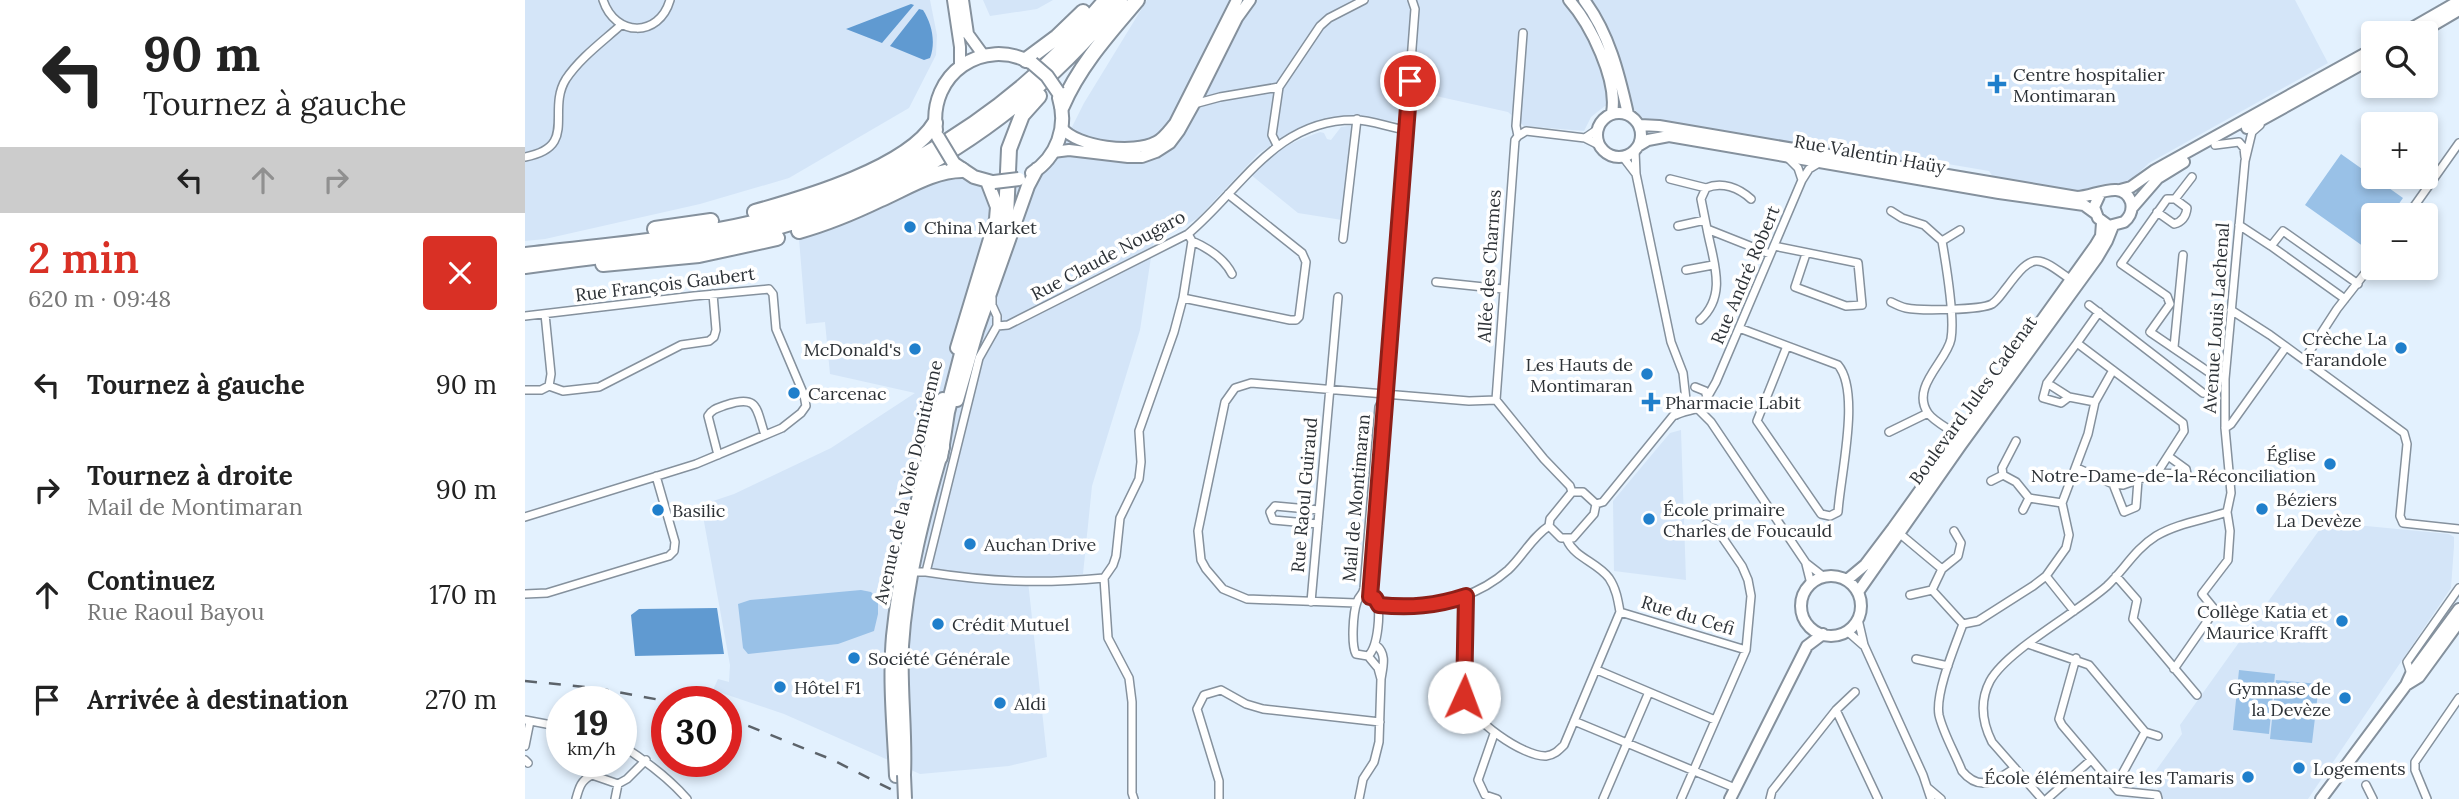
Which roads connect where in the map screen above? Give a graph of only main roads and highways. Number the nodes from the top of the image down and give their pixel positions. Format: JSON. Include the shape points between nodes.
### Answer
{"nodes":[{"id":1,"x":1093,"y":0,"type":"edge"},
{"id":2,"x":1106,"y":0,"type":"edge"},
{"id":3,"x":1122,"y":0,"type":"edge"},
{"id":4,"x":1137,"y":0,"type":"edge"},
{"id":5,"x":1029,"y":61,"type":"junction"},
{"id":6,"x":1060,"y":99,"type":"junction"},
{"id":7,"x":937,"y":130,"type":"junction"},
{"id":8,"x":957,"y":166,"type":"junction"},
{"id":9,"x":1037,"y":169,"type":"junction"},
{"id":10,"x":990,"y":181,"type":"junction"},
{"id":11,"x":525,"y":252,"type":"edge"},
{"id":12,"x":525,"y":266,"type":"edge"},
{"id":13,"x":940,"y":457,"type":"junction"},
{"id":14,"x":900,"y":776,"type":"junction"},
{"id":15,"x":897,"y":799,"type":"edge"},
{"id":16,"x":905,"y":799,"type":"edge"}],
"edges":[{"from":1,"to":5,"type":"highway"},
{"from":2,"to":11,"type":"highway","via":[[1059,52],[990,112],[928,153],[820,204],[688,235]]},
{"from":3,"to":12,"type":"highway","via":[[1025,98],[957,148],[886,187],[825,213],[750,234]]},
{"from":3,"to":13,"type":"highway","via":[[1096,37],[1022,115],[1014,132],[1007,165],[1006,217],[964,346]]},
{"from":4,"to":6,"type":"highway"},
{"from":5,"to":6,"type":"main road","bridge":true,"via":[[1047,76]]},
{"from":5,"to":7,"type":"main road","via":[[1001,54],[960,67],[943,88],[937,105]]},
{"from":6,"to":9,"type":"main road","via":[[1062,128],[1053,152]]},
{"from":7,"to":8,"type":"main road","bridge":true},
{"from":7,"to":11,"type":"highway","via":[[903,154],[790,202],[728,218]]},
{"from":8,"to":10,"type":"main road"},
{"from":8,"to":12,"type":"highway","via":[[825,223],[733,248],[633,262]]},
{"from":9,"to":10,"type":"main road","bridge":true,"via":[[1019,179]]},
{"from":9,"to":13,"type":"main road","name":"Avenue de la Voie Domitienne","via":[[977,330]]},
{"from":10,"to":14,"type":"main road","name":"Avenue de la Voie Domitienne","via":[[996,219],[951,369],[899,583],[891,676]]},
{"from":13,"to":14,"type":"main road","name":"Avenue de la Voie Domitienne","via":[[902,648]]},
{"from":14,"to":15,"type":"main road","name":"Avenue de la Voie Domitienne"},
{"from":14,"to":16,"type":"main road","name":"Avenue de la Voie Domitienne","bridge":true}]}
